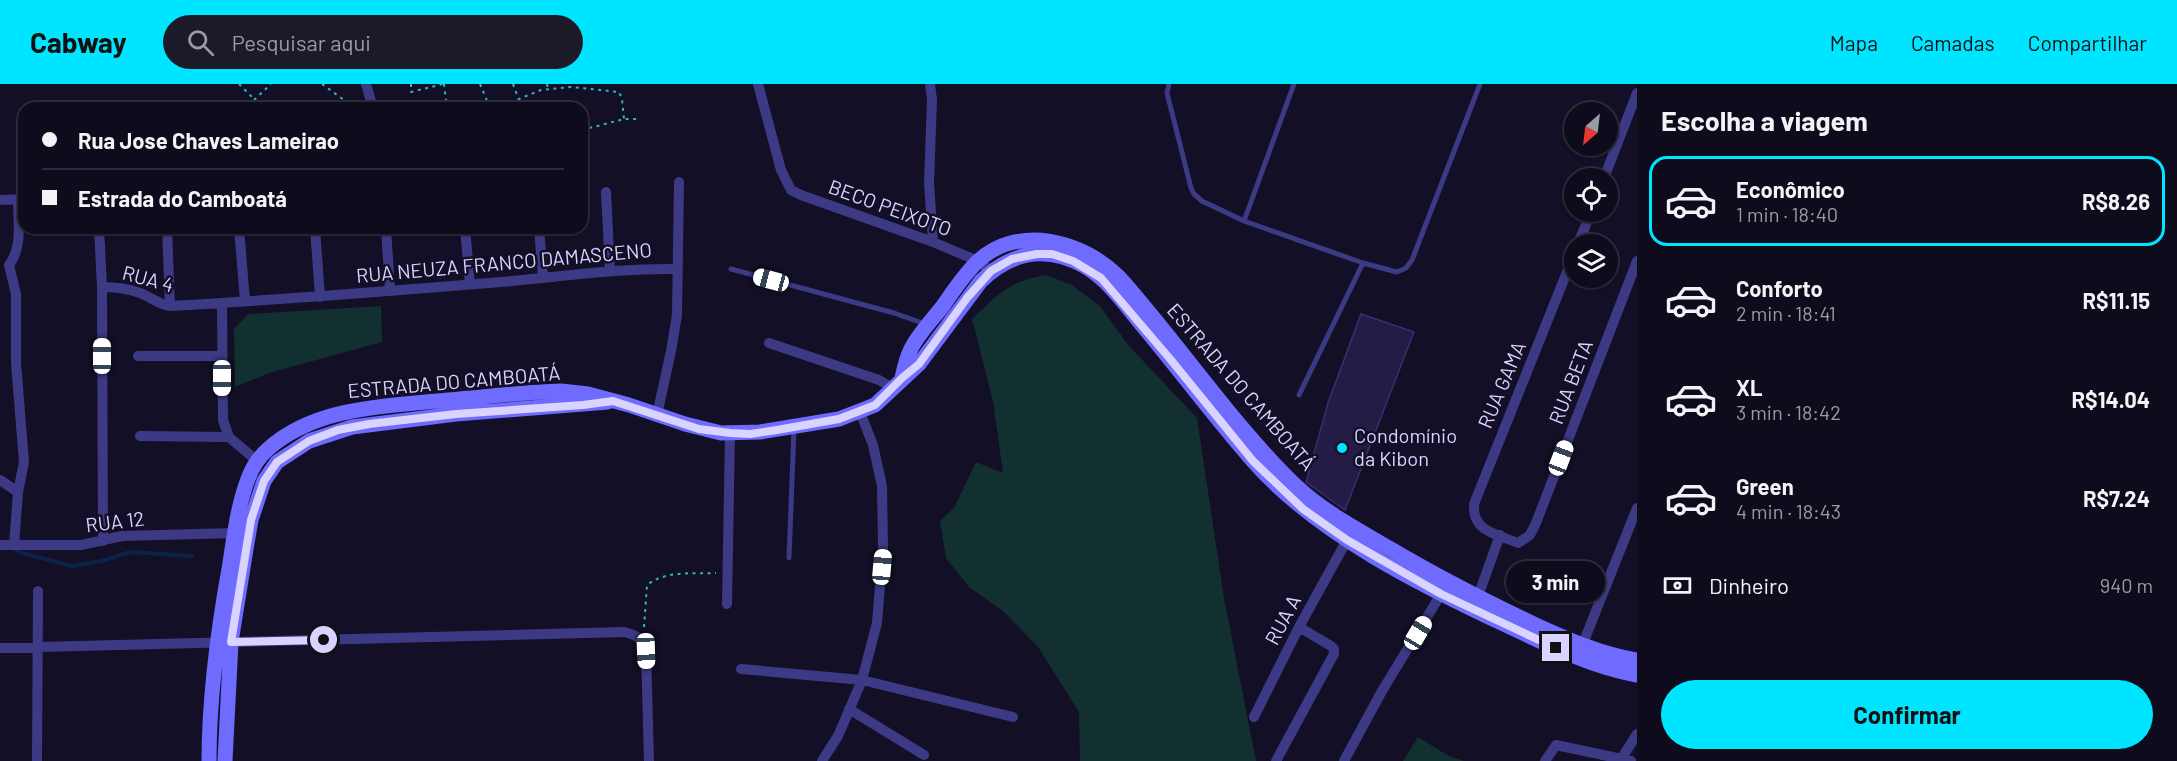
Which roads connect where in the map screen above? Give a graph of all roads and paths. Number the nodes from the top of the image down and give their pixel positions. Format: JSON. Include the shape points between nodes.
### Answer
{"nodes":[{"id":1,"x":239,"y":84,"type":"edge"},
{"id":2,"x":271,"y":84,"type":"edge"},
{"id":3,"x":322,"y":84,"type":"edge"},
{"id":4,"x":331,"y":84,"type":"edge"},
{"id":5,"x":366,"y":84,"type":"edge"},
{"id":6,"x":411,"y":84,"type":"edge"},
{"id":7,"x":443,"y":84,"type":"edge"},
{"id":8,"x":480,"y":84,"type":"edge"},
{"id":9,"x":513,"y":84,"type":"edge"},
{"id":10,"x":547,"y":84,"type":"edge"},
{"id":11,"x":758,"y":84,"type":"edge"},
{"id":12,"x":930,"y":84,"type":"edge"},
{"id":13,"x":1169,"y":84,"type":"edge"},
{"id":14,"x":1294,"y":84,"type":"edge"},
{"id":15,"x":1480,"y":84,"type":"edge"},
{"id":16,"x":327,"y":88,"type":"junction"},
{"id":17,"x":548,"y":90,"type":"junction"},
{"id":18,"x":1637,"y":93,"type":"edge"},
{"id":19,"x":519,"y":98,"type":"junction"},
{"id":20,"x":254,"y":100,"type":"joint"},
{"id":21,"x":347,"y":102,"type":"edge"},
{"id":22,"x":371,"y":102,"type":"edge"},
{"id":23,"x":446,"y":102,"type":"edge"},
{"id":24,"x":488,"y":102,"type":"edge"},
{"id":25,"x":510,"y":102,"type":"edge"},
{"id":26,"x":520,"y":102,"type":"edge"},
{"id":27,"x":624,"y":119,"type":"junction"},
{"id":28,"x":639,"y":119,"type":"dead end"},
{"id":29,"x":588,"y":128,"type":"edge"},
{"id":30,"x":1608,"y":168,"type":"edge"},
{"id":31,"x":680,"y":183,"type":"dead end"},
{"id":32,"x":606,"y":192,"type":"dead end"},
{"id":33,"x":18,"y":199,"type":"edge"},
{"id":34,"x":0,"y":200,"type":"edge"},
{"id":35,"x":1244,"y":221,"type":"junction"},
{"id":36,"x":19,"y":234,"type":"edge"},
{"id":37,"x":99,"y":234,"type":"edge"},
{"id":38,"x":167,"y":234,"type":"edge"},
{"id":39,"x":239,"y":234,"type":"edge"},
{"id":40,"x":315,"y":234,"type":"edge"},
{"id":41,"x":386,"y":234,"type":"edge"},
{"id":42,"x":466,"y":234,"type":"edge"},
{"id":43,"x":539,"y":234,"type":"edge"},
{"id":44,"x":933,"y":242,"type":"junction"},
{"id":45,"x":972,"y":258,"type":"junction"},
{"id":46,"x":1637,"y":261,"type":"edge"},
{"id":47,"x":1363,"y":263,"type":"junction"},
{"id":48,"x":4,"y":266,"type":"edge"},
{"id":49,"x":678,"y":269,"type":"junction"},
{"id":50,"x":731,"y":269,"type":"dead end"},
{"id":51,"x":610,"y":271,"type":"junction"},
{"id":52,"x":991,"y":271,"type":"junction"},
{"id":53,"x":543,"y":278,"type":"junction"},
{"id":54,"x":1564,"y":279,"type":"edge"},
{"id":55,"x":470,"y":284,"type":"junction"},
{"id":56,"x":102,"y":287,"type":"junction"},
{"id":57,"x":390,"y":290,"type":"junction"},
{"id":58,"x":320,"y":297,"type":"junction"},
{"id":59,"x":245,"y":301,"type":"junction"},
{"id":60,"x":222,"y":303,"type":"junction"},
{"id":61,"x":170,"y":306,"type":"junction"},
{"id":62,"x":928,"y":325,"type":"junction"},
{"id":63,"x":769,"y":343,"type":"dead end"},
{"id":64,"x":138,"y":356,"type":"dead end"},
{"id":65,"x":222,"y":356,"type":"junction"},
{"id":66,"x":1196,"y":380,"type":"junction"},
{"id":67,"x":897,"y":383,"type":"junction"},
{"id":68,"x":1299,"y":395,"type":"dead end"},
{"id":69,"x":613,"y":401,"type":"junction"},
{"id":70,"x":402,"y":405,"type":"junction"},
{"id":71,"x":860,"y":412,"type":"junction"},
{"id":72,"x":657,"y":415,"type":"junction"},
{"id":73,"x":404,"y":421,"type":"junction"},
{"id":74,"x":794,"y":428,"type":"junction"},
{"id":75,"x":730,"y":433,"type":"junction"},
{"id":76,"x":140,"y":436,"type":"dead end"},
{"id":77,"x":229,"y":437,"type":"junction"},
{"id":78,"x":258,"y":461,"type":"junction"},
{"id":79,"x":0,"y":480,"type":"edge"},
{"id":80,"x":18,"y":492,"type":"junction"},
{"id":81,"x":1637,"y":508,"type":"edge"},
{"id":82,"x":235,"y":533,"type":"junction"},
{"id":83,"x":1500,"y":535,"type":"junction"},
{"id":84,"x":1347,"y":540,"type":"junction"},
{"id":85,"x":103,"y":541,"type":"junction"},
{"id":86,"x":7,"y":545,"type":"edge"},
{"id":87,"x":789,"y":558,"type":"dead end"},
{"id":88,"x":728,"y":573,"type":"junction"},
{"id":89,"x":38,"y":591,"type":"dead end"},
{"id":90,"x":1441,"y":594,"type":"junction"},
{"id":91,"x":727,"y":604,"type":"dead end"},
{"id":92,"x":1475,"y":604,"type":"junction"},
{"id":93,"x":1299,"y":627,"type":"junction"},
{"id":94,"x":644,"y":641,"type":"junction"},
{"id":95,"x":231,"y":642,"type":"junction"},
{"id":96,"x":216,"y":643,"type":"junction"},
{"id":97,"x":0,"y":648,"type":"edge"},
{"id":98,"x":38,"y":648,"type":"junction"},
{"id":99,"x":1580,"y":650,"type":"junction"},
{"id":100,"x":1637,"y":660,"type":"edge"},
{"id":101,"x":741,"y":669,"type":"dead end"},
{"id":102,"x":1637,"y":675,"type":"edge"},
{"id":103,"x":862,"y":680,"type":"junction"},
{"id":104,"x":849,"y":709,"type":"junction"},
{"id":105,"x":1013,"y":717,"type":"dead end"},
{"id":106,"x":1254,"y":717,"type":"dead end"},
{"id":107,"x":1637,"y":734,"type":"edge"},
{"id":108,"x":924,"y":755,"type":"dead end"},
{"id":109,"x":824,"y":760,"type":"edge"},
{"id":110,"x":1624,"y":760,"type":"edge"},
{"id":111,"x":37,"y":761,"type":"edge"},
{"id":112,"x":209,"y":761,"type":"edge"},
{"id":113,"x":225,"y":761,"type":"edge"},
{"id":114,"x":649,"y":761,"type":"edge"},
{"id":115,"x":1276,"y":761,"type":"edge"},
{"id":116,"x":1344,"y":761,"type":"edge"},
{"id":117,"x":1545,"y":761,"type":"edge"}],
"edges":[{"from":1,"to":20,"type":"path"},
{"from":2,"to":20,"type":"path"},
{"from":3,"to":16,"type":"path"},
{"from":4,"to":16,"type":"path"},
{"from":5,"to":22,"type":"street"},
{"from":6,"to":7,"type":"path","via":[[411,92]]},
{"from":7,"to":23,"type":"path"},
{"from":8,"to":24,"type":"path"},
{"from":9,"to":19,"type":"path"},
{"from":10,"to":17,"type":"path"},
{"from":11,"to":44,"type":"street","name":"BECO PEIXOTO","via":[[781,170],[791,190]]},
{"from":12,"to":44,"type":"street"},
{"from":13,"to":35,"type":"lane","via":[[1167,93],[1194,194]]},
{"from":14,"to":35,"type":"lane"},
{"from":15,"to":47,"type":"lane","via":[[1412,260],[1397,272]]},
{"from":16,"to":21,"type":"path"},
{"from":17,"to":19,"type":"path"},
{"from":17,"to":27,"type":"path","via":[[571,87],[619,93]]},
{"from":18,"to":30,"type":"street"},
{"from":19,"to":25,"type":"path"},
{"from":19,"to":26,"type":"path"},
{"from":27,"to":28,"type":"path"},
{"from":27,"to":29,"type":"path"},
{"from":31,"to":49,"type":"street"},
{"from":32,"to":51,"type":"street"},
{"from":33,"to":34,"type":"street"},
{"from":35,"to":47,"type":"lane"},
{"from":36,"to":48,"type":"street","via":[[16,253]]},
{"from":37,"to":56,"type":"street"},
{"from":38,"to":61,"type":"street"},
{"from":39,"to":59,"type":"street"},
{"from":40,"to":58,"type":"street"},
{"from":41,"to":57,"type":"street"},
{"from":42,"to":55,"type":"street"},
{"from":43,"to":53,"type":"street"},
{"from":44,"to":45,"type":"street","name":"BECO PEIXOTO"},
{"from":45,"to":52,"type":"street","name":"BECO PEIXOTO"},
{"from":45,"to":62,"type":"main road","name":"ESTRADA DO CAMBOATÁ"},
{"from":45,"to":66,"type":"main road","name":"ESTRADA DO CAMBOATÁ","via":[[1035,240],[1087,252],[1119,277]]},
{"from":46,"to":83,"type":"street","name":"RUA BETA","via":[[1536,523],[1530,535],[1518,543]]},
{"from":47,"to":68,"type":"lane"},
{"from":48,"to":80,"type":"street","via":[[16,294],[16,363],[24,462]]},
{"from":49,"to":51,"type":"street","name":"RUA NEUZA FRANCO DAMASCENO"},
{"from":49,"to":72,"type":"street","name":"RUA NEUZA FRANCO DAMASCENO","via":[[677,315]]},
{"from":50,"to":62,"type":"lane"},
{"from":51,"to":53,"type":"street","name":"RUA NEUZA FRANCO DAMASCENO"},
{"from":52,"to":66,"type":"main road","name":"ESTRADA DO CAMBOATÁ","via":[[1012,259],[1037,254],[1058,256],[1085,267],[1101,278]]},
{"from":52,"to":67,"type":"main road","name":"ESTRADA DO CAMBOATÁ","via":[[919,364]]},
{"from":53,"to":55,"type":"street","name":"RUA NEUZA FRANCO DAMASCENO"},
{"from":54,"to":83,"type":"street","name":"RUA GAMA","via":[[1478,490],[1473,515],[1484,530]]},
{"from":55,"to":57,"type":"street","name":"RUA NEUZA FRANCO DAMASCENO"},
{"from":56,"to":61,"type":"street","name":"RUA 4","via":[[126,288],[157,304]]},
{"from":56,"to":85,"type":"street"},
{"from":57,"to":58,"type":"street","name":"RUA NEUZA FRANCO DAMASCENO"},
{"from":58,"to":59,"type":"street","name":"RUA NEUZA FRANCO DAMASCENO"},
{"from":59,"to":60,"type":"street","name":"RUA NEUZA FRANCO DAMASCENO"},
{"from":60,"to":61,"type":"street","name":"RUA 4"},
{"from":60,"to":65,"type":"street"},
{"from":62,"to":67,"type":"main road","name":"ESTRADA DO CAMBOATÁ","via":[[910,350]]},
{"from":63,"to":67,"type":"street"},
{"from":64,"to":65,"type":"street"},
{"from":65,"to":77,"type":"street","via":[[223,420]]},
{"from":66,"to":84,"type":"main road","name":"ESTRADA DO CAMBOATÁ","via":[[1214,415],[1269,478],[1303,509]]},
{"from":66,"to":92,"type":"main road","name":"ESTRADA DO CAMBOATÁ","via":[[1304,492]]},
{"from":67,"to":71,"type":"main road","name":"ESTRADA DO CAMBOATÁ","via":[[880,401]]},
{"from":69,"to":70,"type":"main road","name":"ESTRADA DO CAMBOATÁ","via":[[561,391]]},
{"from":69,"to":72,"type":"main road","name":"ESTRADA DO CAMBOATÁ"},
{"from":69,"to":73,"type":"main road","name":"ESTRADA DO CAMBOATÁ"},
{"from":70,"to":73,"type":"main road"},
{"from":70,"to":78,"type":"main road","name":"ESTRADA DO CAMBOATÁ","via":[[344,412],[319,420],[287,435]]},
{"from":71,"to":74,"type":"main road","name":"ESTRADA DO CAMBOATÁ"},
{"from":71,"to":103,"type":"street","via":[[882,486],[883,548],[877,623]]},
{"from":72,"to":75,"type":"main road","name":"ESTRADA DO CAMBOATÁ","via":[[699,429]]},
{"from":73,"to":95,"type":"main road","name":"ESTRADA DO CAMBOATÁ","via":[[352,427],[324,435],[289,453],[269,471],[251,520]]},
{"from":74,"to":75,"type":"main road","name":"ESTRADA DO CAMBOATÁ"},
{"from":74,"to":87,"type":"lane"},
{"from":75,"to":88,"type":"street"},
{"from":76,"to":77,"type":"street"},
{"from":77,"to":78,"type":"street"},
{"from":78,"to":82,"type":"main road","name":"ESTRADA DO CAMBOATÁ","via":[[246,483]]},
{"from":79,"to":80,"type":"street"},
{"from":80,"to":86,"type":"street"},
{"from":81,"to":99,"type":"street"},
{"from":82,"to":85,"type":"street","name":"RUA 12","via":[[122,536]]},
{"from":82,"to":96,"type":"main road","name":"ESTRADA DO CAMBOATÁ"},
{"from":83,"to":92,"type":"street"},
{"from":84,"to":90,"type":"main road","name":"ESTRADA DO CAMBOATÁ"},
{"from":84,"to":93,"type":"street","name":"RUA A"},
{"from":85,"to":86,"type":"street","name":"RUA 12"},
{"from":88,"to":91,"type":"street"},
{"from":88,"to":94,"type":"path","via":[[670,574],[647,585]]},
{"from":89,"to":98,"type":"street"},
{"from":90,"to":92,"type":"main road","name":"ESTRADA DO CAMBOATÁ"},
{"from":90,"to":116,"type":"street"},
{"from":92,"to":99,"type":"main road","name":"ESTRADA DO CAMBOATÁ"},
{"from":93,"to":106,"type":"street","name":"RUA A"},
{"from":93,"to":115,"type":"street","via":[[1331,646],[1334,654]]},
{"from":94,"to":95,"type":"street","via":[[624,632]]},
{"from":94,"to":114,"type":"street"},
{"from":95,"to":96,"type":"street"},
{"from":95,"to":113,"type":"main road","name":"ESTRADA DO CAMBOATÁ"},
{"from":96,"to":98,"type":"street"},
{"from":96,"to":112,"type":"main road","name":"ESTRADA DO CAMBOATÁ"},
{"from":97,"to":98,"type":"street"},
{"from":98,"to":111,"type":"street"},
{"from":99,"to":100,"type":"main road","name":"ESTRADA DO CAMBOATÁ"},
{"from":99,"to":102,"type":"main road","name":"ESTRADA DO CAMBOATÁ","via":[[1608,668]]},
{"from":101,"to":103,"type":"street"},
{"from":103,"to":104,"type":"street"},
{"from":103,"to":105,"type":"street"},
{"from":104,"to":108,"type":"street"},
{"from":104,"to":109,"type":"street"},
{"from":107,"to":110,"type":"street"},
{"from":110,"to":117,"type":"street","via":[[1556,745]]}]}
